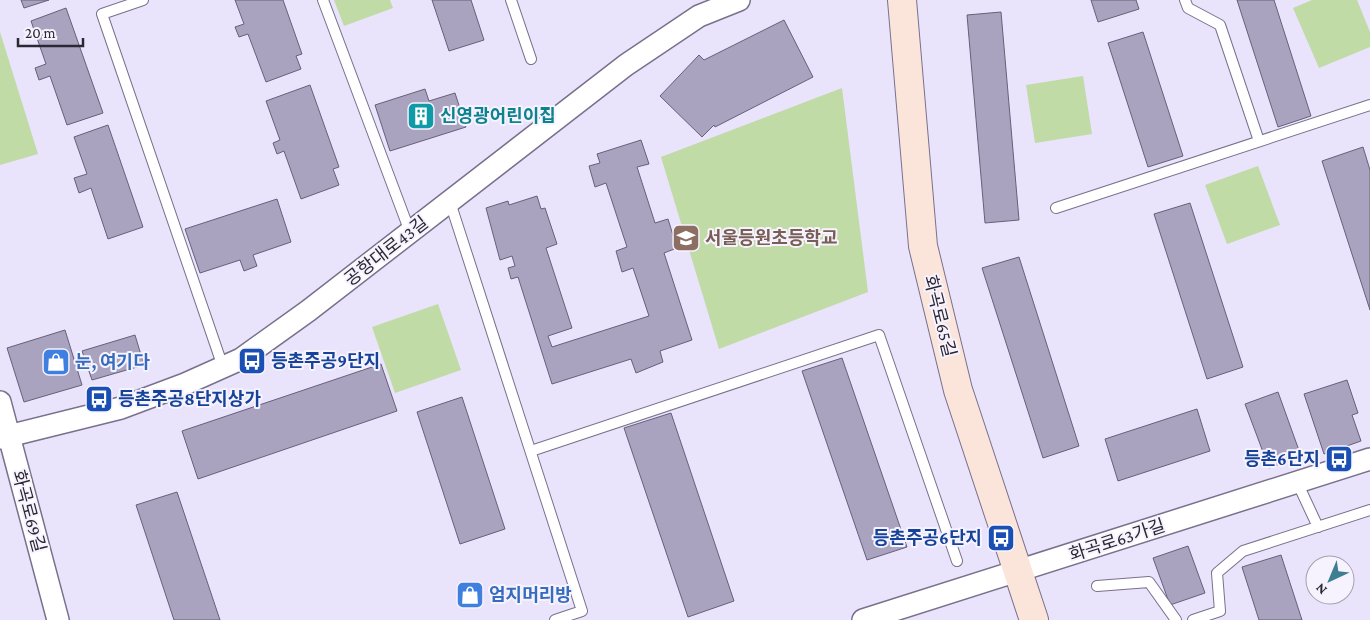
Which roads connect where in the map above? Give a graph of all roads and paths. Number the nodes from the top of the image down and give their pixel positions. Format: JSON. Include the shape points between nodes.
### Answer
{"nodes":[{"id":1,"x":143,"y":0,"type":"edge"},
{"id":2,"x":323,"y":0,"type":"edge"},
{"id":3,"x":511,"y":0,"type":"edge"},
{"id":4,"x":739,"y":0,"type":"edge"},
{"id":5,"x":902,"y":0,"type":"edge"},
{"id":6,"x":1185,"y":0,"type":"edge"},
{"id":7,"x":531,"y":59,"type":"dead end"},
{"id":8,"x":1370,"y":105,"type":"edge"},
{"id":9,"x":1259,"y":141,"type":"junction"},
{"id":10,"x":450,"y":202,"type":"junction"},
{"id":11,"x":1056,"y":208,"type":"dead end"},
{"id":12,"x":410,"y":232,"type":"junction"},
{"id":13,"x":222,"y":367,"type":"junction"},
{"id":14,"x":0,"y":402,"type":"edge"},
{"id":15,"x":5,"y":437,"type":"edge"},
{"id":16,"x":531,"y":451,"type":"junction"},
{"id":17,"x":1370,"y":459,"type":"edge"},
{"id":18,"x":1297,"y":482,"type":"junction"},
{"id":19,"x":1370,"y":510,"type":"edge"},
{"id":20,"x":1318,"y":527,"type":"junction"},
{"id":21,"x":957,"y":561,"type":"dead end"},
{"id":22,"x":1018,"y":572,"type":"junction"},
{"id":23,"x":1097,"y":586,"type":"dead end"},
{"id":24,"x":58,"y":620,"type":"edge"},
{"id":25,"x":555,"y":620,"type":"edge"},
{"id":26,"x":862,"y":620,"type":"edge"},
{"id":27,"x":1034,"y":620,"type":"edge"},
{"id":28,"x":1176,"y":620,"type":"edge"},
{"id":29,"x":1193,"y":620,"type":"edge"}],
"edges":[{"from":1,"to":13,"type":"lane","via":[[102,14]]},
{"from":2,"to":12,"type":"lane"},
{"from":3,"to":7,"type":"lane"},
{"from":4,"to":10,"type":"street","name":"공항대로43길","via":[[699,16],[626,65]]},
{"from":5,"to":22,"type":"street","name":"화곡로65길","via":[[923,246],[958,390]]},
{"from":6,"to":9,"type":"lane","via":[[1188,8],[1220,25]]},
{"from":8,"to":9,"type":"lane"},
{"from":9,"to":11,"type":"lane"},
{"from":10,"to":12,"type":"street","name":"공항대로43길"},
{"from":10,"to":16,"type":"lane"},
{"from":12,"to":13,"type":"street","name":"공항대로43길","via":[[308,312],[242,359]]},
{"from":13,"to":15,"type":"street","name":"공항대로43길","via":[[121,408]]},
{"from":14,"to":15,"type":"street","name":"화곡로69길"},
{"from":15,"to":24,"type":"street","name":"화곡로69길"},
{"from":16,"to":21,"type":"lane","via":[[879,335]]},
{"from":16,"to":25,"type":"lane","via":[[582,611]]},
{"from":17,"to":18,"type":"street","name":"화곡로63가길"},
{"from":18,"to":20,"type":"lane"},
{"from":18,"to":22,"type":"street","name":"화곡로63가길"},
{"from":19,"to":20,"type":"lane"},
{"from":20,"to":29,"type":"lane","via":[[1243,551],[1217,573],[1220,611]]},
{"from":22,"to":26,"type":"street","name":"화곡로63가길"},
{"from":22,"to":27,"type":"street","name":"화곡로65길"},
{"from":23,"to":28,"type":"lane","via":[[1149,582]]}]}
